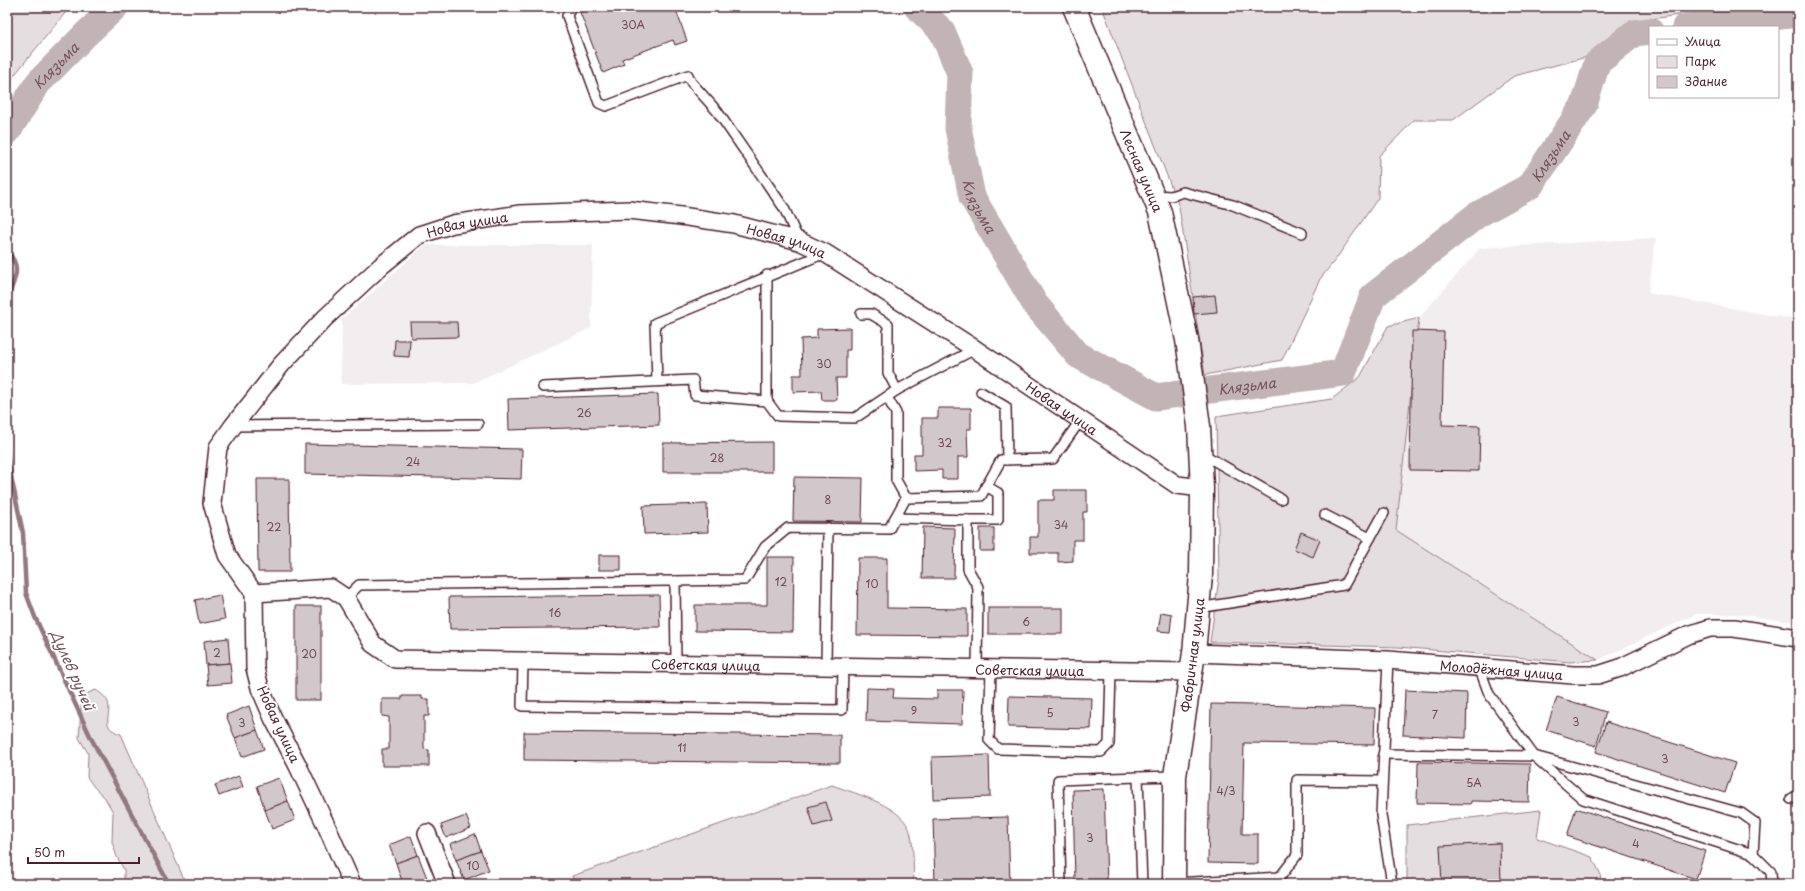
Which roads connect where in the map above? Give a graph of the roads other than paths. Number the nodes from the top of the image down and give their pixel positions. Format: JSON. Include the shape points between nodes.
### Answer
{"nodes":[{"id":1,"x":571,"y":7,"type":"edge"},
{"id":2,"x":1074,"y":7,"type":"edge"},
{"id":3,"x":1153,"y":195,"type":"junction"},
{"id":4,"x":1302,"y":233,"type":"dead end"},
{"id":5,"x":799,"y":241,"type":"junction"},
{"id":6,"x":825,"y":253,"type":"junction"},
{"id":7,"x":767,"y":275,"type":"junction"},
{"id":8,"x":861,"y":314,"type":"dead end"},
{"id":9,"x":975,"y":349,"type":"junction"},
{"id":10,"x":656,"y":381,"type":"junction"},
{"id":11,"x":543,"y":387,"type":"dead end"},
{"id":12,"x":897,"y":390,"type":"junction"},
{"id":13,"x":981,"y":392,"type":"dead end"},
{"id":14,"x":887,"y":397,"type":"junction"},
{"id":15,"x":767,"y":400,"type":"junction"},
{"id":16,"x":1080,"y":421,"type":"junction"},
{"id":17,"x":478,"y":424,"type":"dead end"},
{"id":18,"x":232,"y":426,"type":"junction"},
{"id":19,"x":1199,"y":426,"type":"joint"},
{"id":20,"x":1200,"y":453,"type":"junction"},
{"id":21,"x":1007,"y":460,"type":"junction"},
{"id":22,"x":986,"y":486,"type":"junction"},
{"id":23,"x":1202,"y":488,"type":"junction"},
{"id":24,"x":906,"y":498,"type":"junction"},
{"id":25,"x":1281,"y":498,"type":"dead end"},
{"id":26,"x":1384,"y":513,"type":"dead end"},
{"id":27,"x":1325,"y":515,"type":"dead end"},
{"id":28,"x":895,"y":518,"type":"junction"},
{"id":29,"x":968,"y":520,"type":"junction"},
{"id":30,"x":828,"y":528,"type":"junction"},
{"id":31,"x":1370,"y":538,"type":"junction"},
{"id":32,"x":675,"y":581,"type":"junction"},
{"id":33,"x":254,"y":593,"type":"junction"},
{"id":34,"x":346,"y":598,"type":"junction"},
{"id":35,"x":1198,"y":608,"type":"junction"},
{"id":36,"x":1798,"y":638,"type":"edge"},
{"id":37,"x":1388,"y":660,"type":"junction"},
{"id":38,"x":522,"y":661,"type":"junction"},
{"id":39,"x":676,"y":663,"type":"junction"},
{"id":40,"x":1193,"y":663,"type":"junction"},
{"id":41,"x":835,"y":666,"type":"junction"},
{"id":42,"x":1479,"y":667,"type":"junction"},
{"id":43,"x":984,"y":669,"type":"junction"},
{"id":44,"x":1111,"y":671,"type":"junction"},
{"id":45,"x":1384,"y":754,"type":"junction"},
{"id":46,"x":1534,"y":756,"type":"junction"},
{"id":47,"x":1175,"y":776,"type":"junction"},
{"id":48,"x":1138,"y":777,"type":"junction"},
{"id":49,"x":1382,"y":781,"type":"junction"},
{"id":50,"x":426,"y":833,"type":"dead end"},
{"id":51,"x":1753,"y":854,"type":"junction"},
{"id":52,"x":1174,"y":883,"type":"edge"},
{"id":53,"x":352,"y":884,"type":"edge"},
{"id":54,"x":447,"y":884,"type":"edge"},
{"id":55,"x":1061,"y":884,"type":"edge"},
{"id":56,"x":1142,"y":884,"type":"edge"},
{"id":57,"x":1392,"y":884,"type":"edge"},
{"id":58,"x":1772,"y":884,"type":"edge"}],
"edges":[{"from":1,"to":5,"type":"lane","via":[[567,16],[599,103],[606,106],[688,75],[691,82],[717,111],[784,208]]},
{"from":2,"to":3,"type":"street","name":"Лесная улица"},
{"from":3,"to":4,"type":"lane","via":[[1171,196],[1183,192],[1234,205]]},
{"from":3,"to":19,"type":"street","name":"Лесная улица","via":[[1160,212],[1187,340]]},
{"from":5,"to":6,"type":"street","name":"Новая улица"},
{"from":5,"to":18,"type":"street","name":"Новая улица","via":[[734,224],[629,210],[520,214],[453,224],[419,235],[324,318],[281,365]]},
{"from":6,"to":7,"type":"lane"},
{"from":6,"to":9,"type":"street","name":"Новая улица"},
{"from":7,"to":10,"type":"lane","via":[[654,323]]},
{"from":7,"to":15,"type":"lane"},
{"from":8,"to":12,"type":"lane","via":[[871,314],[888,324],[888,373]]},
{"from":9,"to":12,"type":"lane"},
{"from":9,"to":16,"type":"street","name":"Новая улица"},
{"from":10,"to":11,"type":"lane"},
{"from":10,"to":15,"type":"lane","via":[[694,380],[695,395]]},
{"from":12,"to":14,"type":"lane"},
{"from":13,"to":21,"type":"lane","via":[[1006,407]]},
{"from":14,"to":15,"type":"lane","via":[[855,418],[778,416]]},
{"from":14,"to":24,"type":"lane","via":[[896,413],[896,480]]},
{"from":16,"to":21,"type":"lane","via":[[1053,459]]},
{"from":16,"to":23,"type":"street","name":"Новая улица","via":[[1177,485]]},
{"from":17,"to":18,"type":"lane"},
{"from":18,"to":33,"type":"street","name":"Новая улица","via":[[218,447],[212,503],[227,555]]},
{"from":19,"to":20,"type":"street","name":"Фабричная улица"},
{"from":20,"to":23,"type":"street","name":"Фабричная улица"},
{"from":20,"to":25,"type":"lane"},
{"from":21,"to":22,"type":"lane","via":[[1001,460]]},
{"from":22,"to":24,"type":"lane","via":[[981,496]]},
{"from":22,"to":29,"type":"lane","via":[[998,493],[998,520]]},
{"from":23,"to":35,"type":"street","name":"Фабричная улица"},
{"from":24,"to":28,"type":"lane"},
{"from":26,"to":31,"type":"lane"},
{"from":27,"to":31,"type":"lane"},
{"from":28,"to":29,"type":"lane"},
{"from":28,"to":30,"type":"lane","via":[[889,529]]},
{"from":29,"to":43,"type":"lane","via":[[968,569],[978,587]]},
{"from":30,"to":32,"type":"lane","via":[[788,528],[765,547],[745,580]]},
{"from":30,"to":41,"type":"lane"},
{"from":31,"to":35,"type":"lane","via":[[1344,585]]},
{"from":32,"to":34,"type":"lane","via":[[359,585]]},
{"from":32,"to":39,"type":"lane"},
{"from":33,"to":34,"type":"street","name":"Советская улица","via":[[331,588]]},
{"from":33,"to":53,"type":"street","name":"Новая улица","via":[[255,668],[260,688]]},
{"from":34,"to":38,"type":"street","name":"Советская улица","via":[[373,644],[394,659]]},
{"from":35,"to":40,"type":"street","name":"Фабричная улица"},
{"from":36,"to":42,"type":"street","name":"Молодёжная улица","via":[[1734,628],[1710,628],[1620,668],[1598,674],[1573,675]]},
{"from":37,"to":40,"type":"street","name":"Молодёжная улица"},
{"from":37,"to":42,"type":"street","name":"Молодёжная улица"},
{"from":37,"to":45,"type":"lane"},
{"from":38,"to":39,"type":"street","name":"Советская улица"},
{"from":38,"to":41,"type":"lane","via":[[522,706],[842,710]]},
{"from":39,"to":41,"type":"street","name":"Советская улица"},
{"from":40,"to":44,"type":"street","name":"Советская улица"},
{"from":40,"to":47,"type":"street","name":"Фабричная улица"},
{"from":41,"to":43,"type":"street","name":"Советская улица"},
{"from":42,"to":46,"type":"lane","via":[[1489,694]]},
{"from":43,"to":44,"type":"street","name":"Советская улица"},
{"from":43,"to":44,"type":"lane","via":[[989,740],[998,749],[1101,752],[1109,744]]},
{"from":45,"to":46,"type":"lane"},
{"from":45,"to":49,"type":"lane"},
{"from":46,"to":51,"type":"lane","via":[[1583,799]]},
{"from":46,"to":51,"type":"lane","via":[[1741,813],[1755,823]]},
{"from":47,"to":48,"type":"lane"},
{"from":47,"to":52,"type":"street","name":"Фабричная улица"},
{"from":48,"to":55,"type":"lane","via":[[1058,780]]},
{"from":48,"to":56,"type":"lane"},
{"from":49,"to":52,"type":"lane","via":[[1297,780],[1297,854],[1280,877]]},
{"from":49,"to":57,"type":"lane","via":[[1381,815]]},
{"from":50,"to":54,"type":"street"},
{"from":51,"to":58,"type":"lane","via":[[1771,872]]}]}
